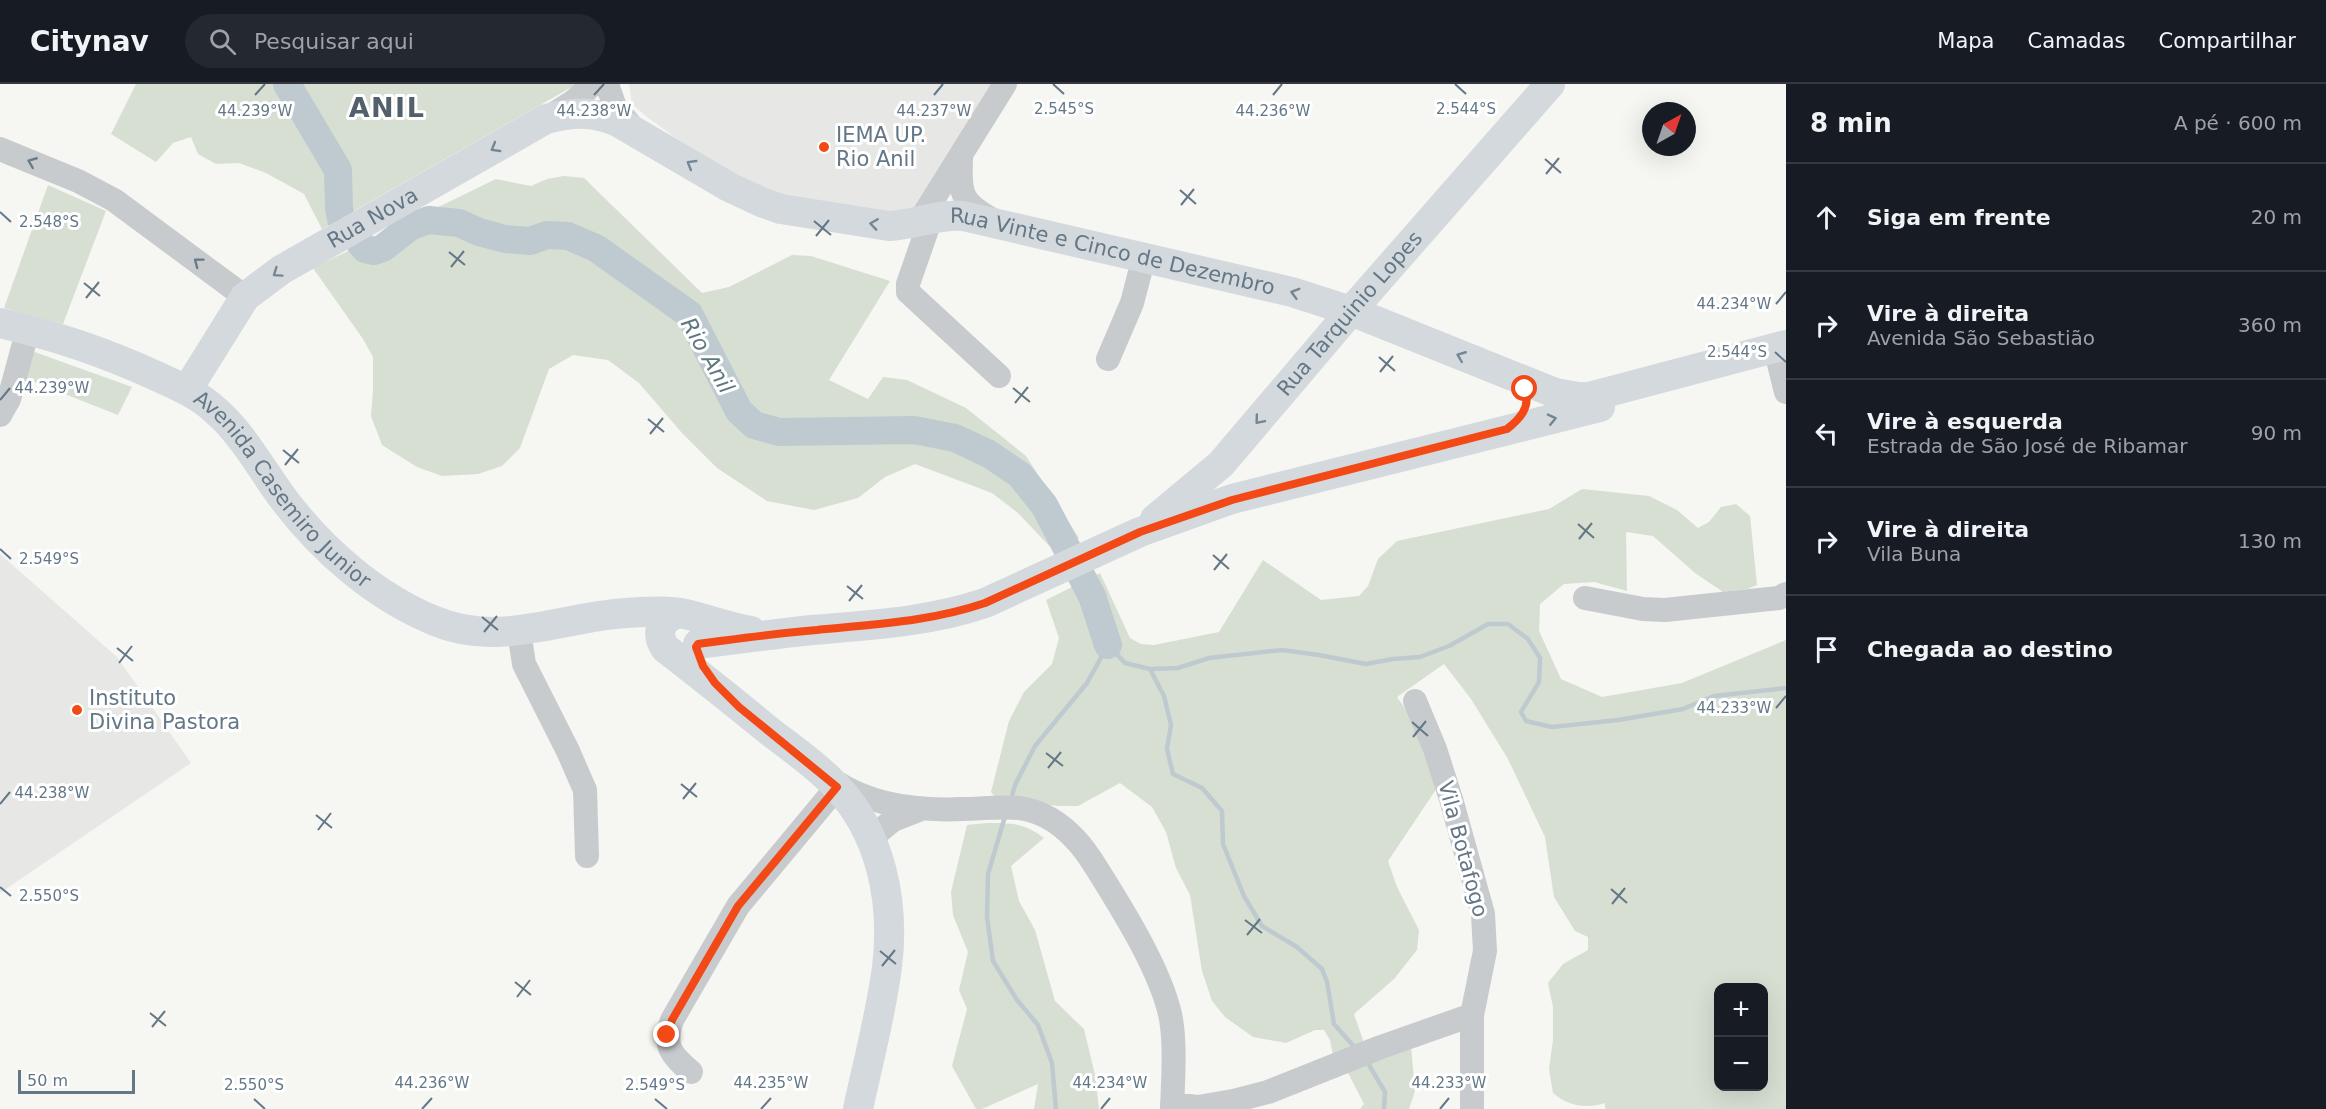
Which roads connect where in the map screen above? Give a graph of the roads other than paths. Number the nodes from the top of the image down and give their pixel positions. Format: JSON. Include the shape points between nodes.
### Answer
{"nodes":[{"id":1,"x":593,"y":84,"type":"edge"},
{"id":2,"x":607,"y":84,"type":"edge"},
{"id":3,"x":1005,"y":84,"type":"edge"},
{"id":4,"x":1550,"y":84,"type":"edge"},
{"id":5,"x":546,"y":119,"type":"junction"},
{"id":6,"x":638,"y":133,"type":"junction"},
{"id":7,"x":0,"y":149,"type":"edge"},
{"id":8,"x":961,"y":157,"type":"junction"},
{"id":9,"x":925,"y":220,"type":"junction"},
{"id":10,"x":998,"y":223,"type":"junction"},
{"id":11,"x":1144,"y":256,"type":"junction"},
{"id":12,"x":245,"y":297,"type":"junction"},
{"id":13,"x":1351,"y":311,"type":"junction"},
{"id":14,"x":14,"y":326,"type":"edge"},
{"id":15,"x":1783,"y":354,"type":"edge"},
{"id":16,"x":1108,"y":359,"type":"dead end"},
{"id":17,"x":999,"y":376,"type":"dead end"},
{"id":18,"x":1515,"y":378,"type":"junction"},
{"id":19,"x":187,"y":390,"type":"junction"},
{"id":20,"x":1786,"y":392,"type":"edge"},
{"id":21,"x":0,"y":415,"type":"edge"},
{"id":22,"x":1507,"y":429,"type":"junction"},
{"id":23,"x":1221,"y":464,"type":"junction"},
{"id":24,"x":1232,"y":500,"type":"junction"},
{"id":25,"x":1140,"y":532,"type":"junction"},
{"id":26,"x":1786,"y":594,"type":"edge"},
{"id":27,"x":1585,"y":598,"type":"dead end"},
{"id":28,"x":682,"y":615,"type":"junction"},
{"id":29,"x":566,"y":624,"type":"junction"},
{"id":30,"x":519,"y":631,"type":"junction"},
{"id":31,"x":778,"y":633,"type":"junction"},
{"id":32,"x":682,"y":648,"type":"junction"},
{"id":33,"x":1415,"y":701,"type":"dead end"},
{"id":34,"x":831,"y":781,"type":"junction"},
{"id":35,"x":924,"y":808,"type":"junction"},
{"id":36,"x":871,"y":838,"type":"junction"},
{"id":37,"x":587,"y":856,"type":"dead end"},
{"id":38,"x":1472,"y":1015,"type":"junction"},
{"id":39,"x":691,"y":1072,"type":"dead end"},
{"id":40,"x":1172,"y":1106,"type":"edge"},
{"id":41,"x":858,"y":1109,"type":"edge"},
{"id":42,"x":1472,"y":1109,"type":"edge"}],
"edges":[{"from":1,"to":5,"type":"street","name":"Rua Nova"},
{"from":2,"to":6,"type":"street","name":"Rua Vinte e Cinco de Dezembro","via":[[615,107]]},
{"from":3,"to":8,"type":"street"},
{"from":4,"to":13,"type":"main road","name":"Rua Tarquinio Lopes"},
{"from":5,"to":6,"type":"main road","name":"Rua Vinte e Cinco de Dezembro","via":[[574,113],[594,114]]},
{"from":5,"to":12,"type":"main road","name":"Rua Nova","one_way":true,"via":[[311,252]]},
{"from":9,"to":6,"type":"main road","name":"Rua Vinte e Cinco de Dezembro","one_way":true,"via":[[889,226],[781,209],[729,187]]},
{"from":12,"to":7,"type":"street","one_way":true,"via":[[114,200]]},
{"from":8,"to":9,"type":"street"},
{"from":8,"to":10,"type":"street","via":[[960,185],[966,200],[977,212]]},
{"from":9,"to":10,"type":"main road","name":"Rua Vinte e Cinco de Dezembro","via":[[952,215]]},
{"from":9,"to":17,"type":"street","via":[[908,292]]},
{"from":10,"to":11,"type":"main road","name":"Rua Vinte e Cinco de Dezembro"},
{"from":13,"to":11,"type":"main road","name":"Rua Vinte e Cinco de Dezembro","one_way":true,"via":[[1292,292]]},
{"from":11,"to":16,"type":"street","via":[[1132,303]]},
{"from":12,"to":19,"type":"main road","name":"Rua Nova"},
{"from":18,"to":13,"type":"main road","name":"Rua Vinte e Cinco de Dezembro","one_way":true},
{"from":13,"to":23,"type":"main road","name":"Rua Tarquinio Lopes","one_way":true},
{"from":14,"to":19,"type":"main road","name":"Avenida Casemiro Junior","via":[[90,348]]},
{"from":14,"to":21,"type":"street","via":[[9,399]]},
{"from":15,"to":18,"type":"main road","name":"Rua Vinte e Cinco de Dezembro","via":[[1589,397],[1556,393]]},
{"from":15,"to":20,"type":"street"},
{"from":22,"to":15,"type":"main road","one_way":true,"via":[[1597,408]]},
{"from":18,"to":22,"type":"main road","via":[[1525,389],[1527,402],[1522,414]]},
{"from":19,"to":30,"type":"main road","name":"Avenida Casemiro Junior","via":[[218,412],[304,524],[359,576],[436,622],[473,631]]},
{"from":22,"to":24,"type":"main road"},
{"from":23,"to":24,"type":"main road","via":[[1214,484],[1221,495]]},
{"from":23,"to":25,"type":"main road","name":"Rua Tarquinio Lopes"},
{"from":24,"to":25,"type":"main road"},
{"from":25,"to":31,"type":"main road","via":[[985,603],[935,618]]},
{"from":26,"to":27,"type":"street","via":[[1779,598],[1665,610]]},
{"from":28,"to":29,"type":"main road","name":"Avenida Casemiro Junior","via":[[625,614]]},
{"from":28,"to":31,"type":"main road","name":"Avenida Casemiro Junior"},
{"from":28,"to":32,"type":"main road","via":[[670,616],[662,625],[660,637]]},
{"from":29,"to":30,"type":"main road","name":"Avenida Casemiro Junior"},
{"from":29,"to":32,"type":"main road","name":"Avenida Casemiro Junior","via":[[609,627]]},
{"from":30,"to":37,"type":"street","via":[[524,664],[585,790]]},
{"from":31,"to":32,"type":"main road"},
{"from":32,"to":34,"type":"main road","via":[[739,707]]},
{"from":33,"to":38,"type":"street","name":"Vila Botafogo","via":[[1451,799],[1483,915],[1485,951]]},
{"from":34,"to":35,"type":"street","via":[[872,801]]},
{"from":34,"to":36,"type":"main road","via":[[855,809]]},
{"from":34,"to":39,"type":"street","via":[[738,906],[672,1020],[668,1046]]},
{"from":35,"to":36,"type":"street","via":[[893,820]]},
{"from":35,"to":40,"type":"street","via":[[1009,808],[1044,816],[1076,839],[1142,948],[1170,1014]]},
{"from":36,"to":41,"type":"main road","via":[[883,875],[889,937],[882,998]]},
{"from":38,"to":40,"type":"street","via":[[1268,1092],[1198,1107]]},
{"from":38,"to":42,"type":"street","name":"Vila Botafogo"}]}
